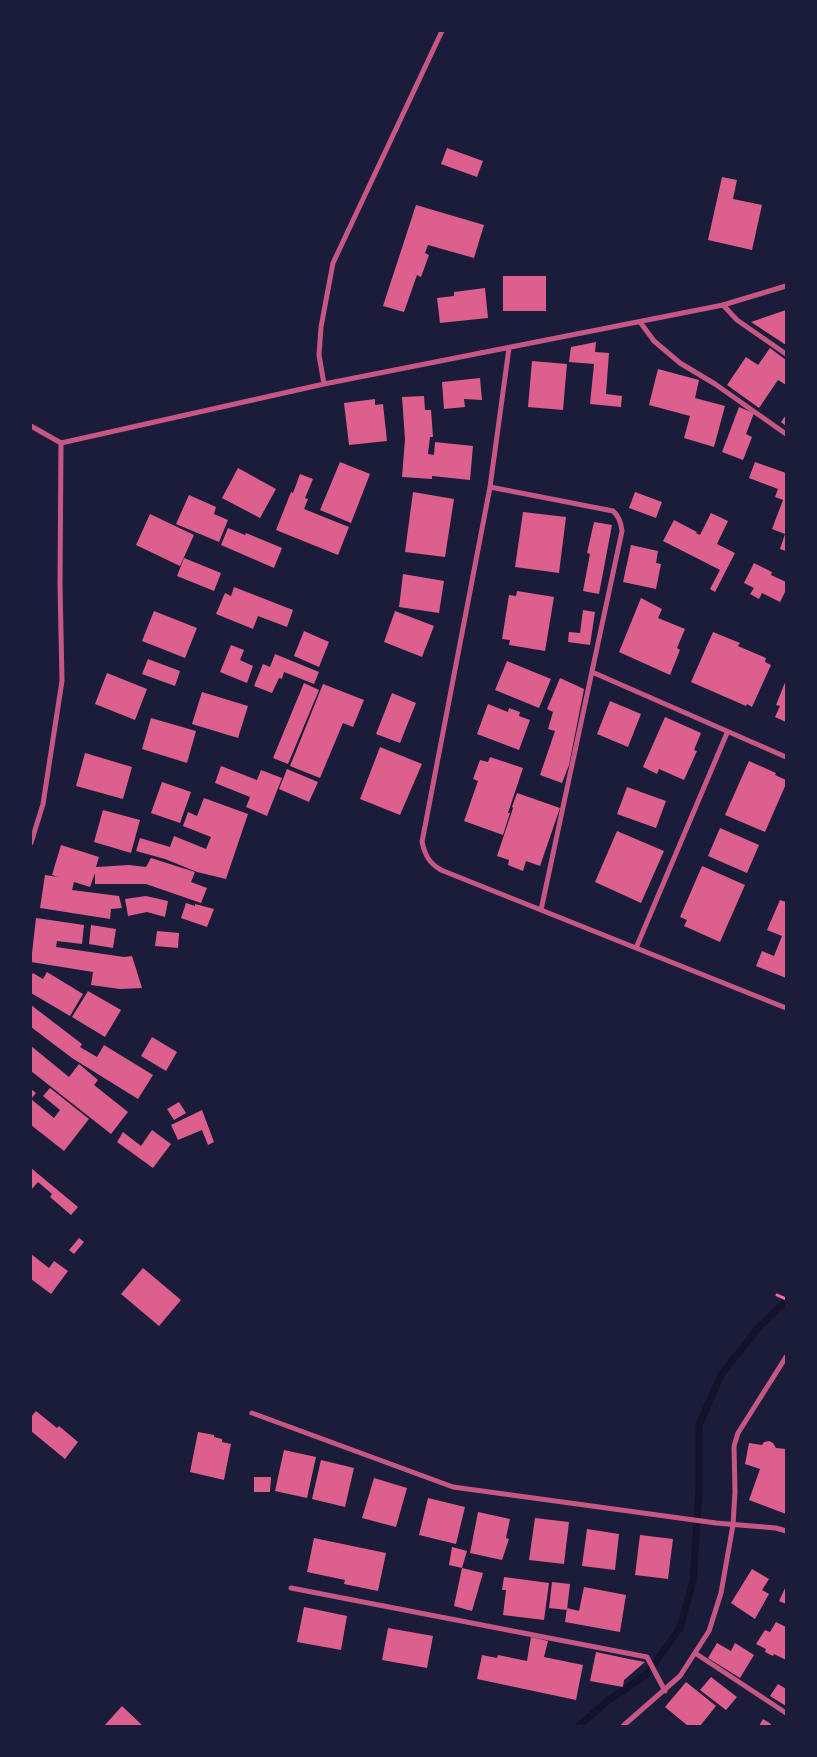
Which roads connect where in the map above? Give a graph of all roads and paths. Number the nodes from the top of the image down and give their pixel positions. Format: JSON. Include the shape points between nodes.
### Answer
{"nodes":[{"id":1,"x":442,"y":31,"type":"edge"},
{"id":2,"x":786,"y":286,"type":"edge"},
{"id":3,"x":723,"y":305,"type":"junction"},
{"id":4,"x":640,"y":322,"type":"junction"},
{"id":5,"x":509,"y":348,"type":"junction"},
{"id":6,"x":786,"y":354,"type":"edge"},
{"id":7,"x":324,"y":384,"type":"junction"},
{"id":8,"x":31,"y":426,"type":"edge"},
{"id":9,"x":786,"y":434,"type":"edge"},
{"id":10,"x":62,"y":443,"type":"junction"},
{"id":11,"x":490,"y":487,"type":"junction"},
{"id":12,"x":592,"y":672,"type":"junction"},
{"id":13,"x":727,"y":733,"type":"junction"},
{"id":14,"x":786,"y":758,"type":"edge"},
{"id":15,"x":31,"y":843,"type":"edge"},
{"id":16,"x":541,"y":910,"type":"junction"},
{"id":17,"x":636,"y":948,"type":"junction"},
{"id":18,"x":786,"y":1008,"type":"edge"},
{"id":19,"x":777,"y":1296,"type":"dead end"},
{"id":20,"x":786,"y":1299,"type":"edge"},
{"id":21,"x":786,"y":1358,"type":"edge"},
{"id":22,"x":252,"y":1413,"type":"dead end"},
{"id":23,"x":732,"y":1525,"type":"junction"},
{"id":24,"x":786,"y":1531,"type":"edge"},
{"id":25,"x":291,"y":1588,"type":"dead end"},
{"id":26,"x":695,"y":1653,"type":"junction"},
{"id":27,"x":665,"y":1691,"type":"junction"},
{"id":28,"x":786,"y":1713,"type":"edge"},
{"id":29,"x":623,"y":1726,"type":"edge"}],
"edges":[{"from":1,"to":7,"type":"street","via":[[333,263],[321,327],[319,355]]},
{"from":2,"to":3,"type":"street"},
{"from":3,"to":4,"type":"street"},
{"from":3,"to":6,"type":"street","via":[[737,320]]},
{"from":4,"to":5,"type":"street"},
{"from":4,"to":9,"type":"street","via":[[654,341],[680,363]]},
{"from":5,"to":7,"type":"street"},
{"from":5,"to":11,"type":"street"},
{"from":7,"to":10,"type":"street"},
{"from":8,"to":10,"type":"street"},
{"from":10,"to":15,"type":"street","via":[[62,681],[43,804]]},
{"from":11,"to":12,"type":"street","via":[[613,510],[620,518],[622,531]]},
{"from":11,"to":16,"type":"street","via":[[422,842],[428,860],[434,866]]},
{"from":12,"to":13,"type":"street"},
{"from":12,"to":16,"type":"street"},
{"from":13,"to":14,"type":"street"},
{"from":13,"to":17,"type":"street"},
{"from":16,"to":17,"type":"street"},
{"from":17,"to":18,"type":"street"},
{"from":19,"to":20,"type":"path"},
{"from":21,"to":23,"type":"street","via":[[738,1433],[734,1446]]},
{"from":22,"to":23,"type":"street","via":[[453,1487]]},
{"from":23,"to":24,"type":"street"},
{"from":23,"to":26,"type":"street","via":[[721,1592],[709,1631]]},
{"from":25,"to":27,"type":"street","via":[[647,1657]]},
{"from":26,"to":27,"type":"street"},
{"from":26,"to":28,"type":"street"},
{"from":27,"to":29,"type":"street"}]}
